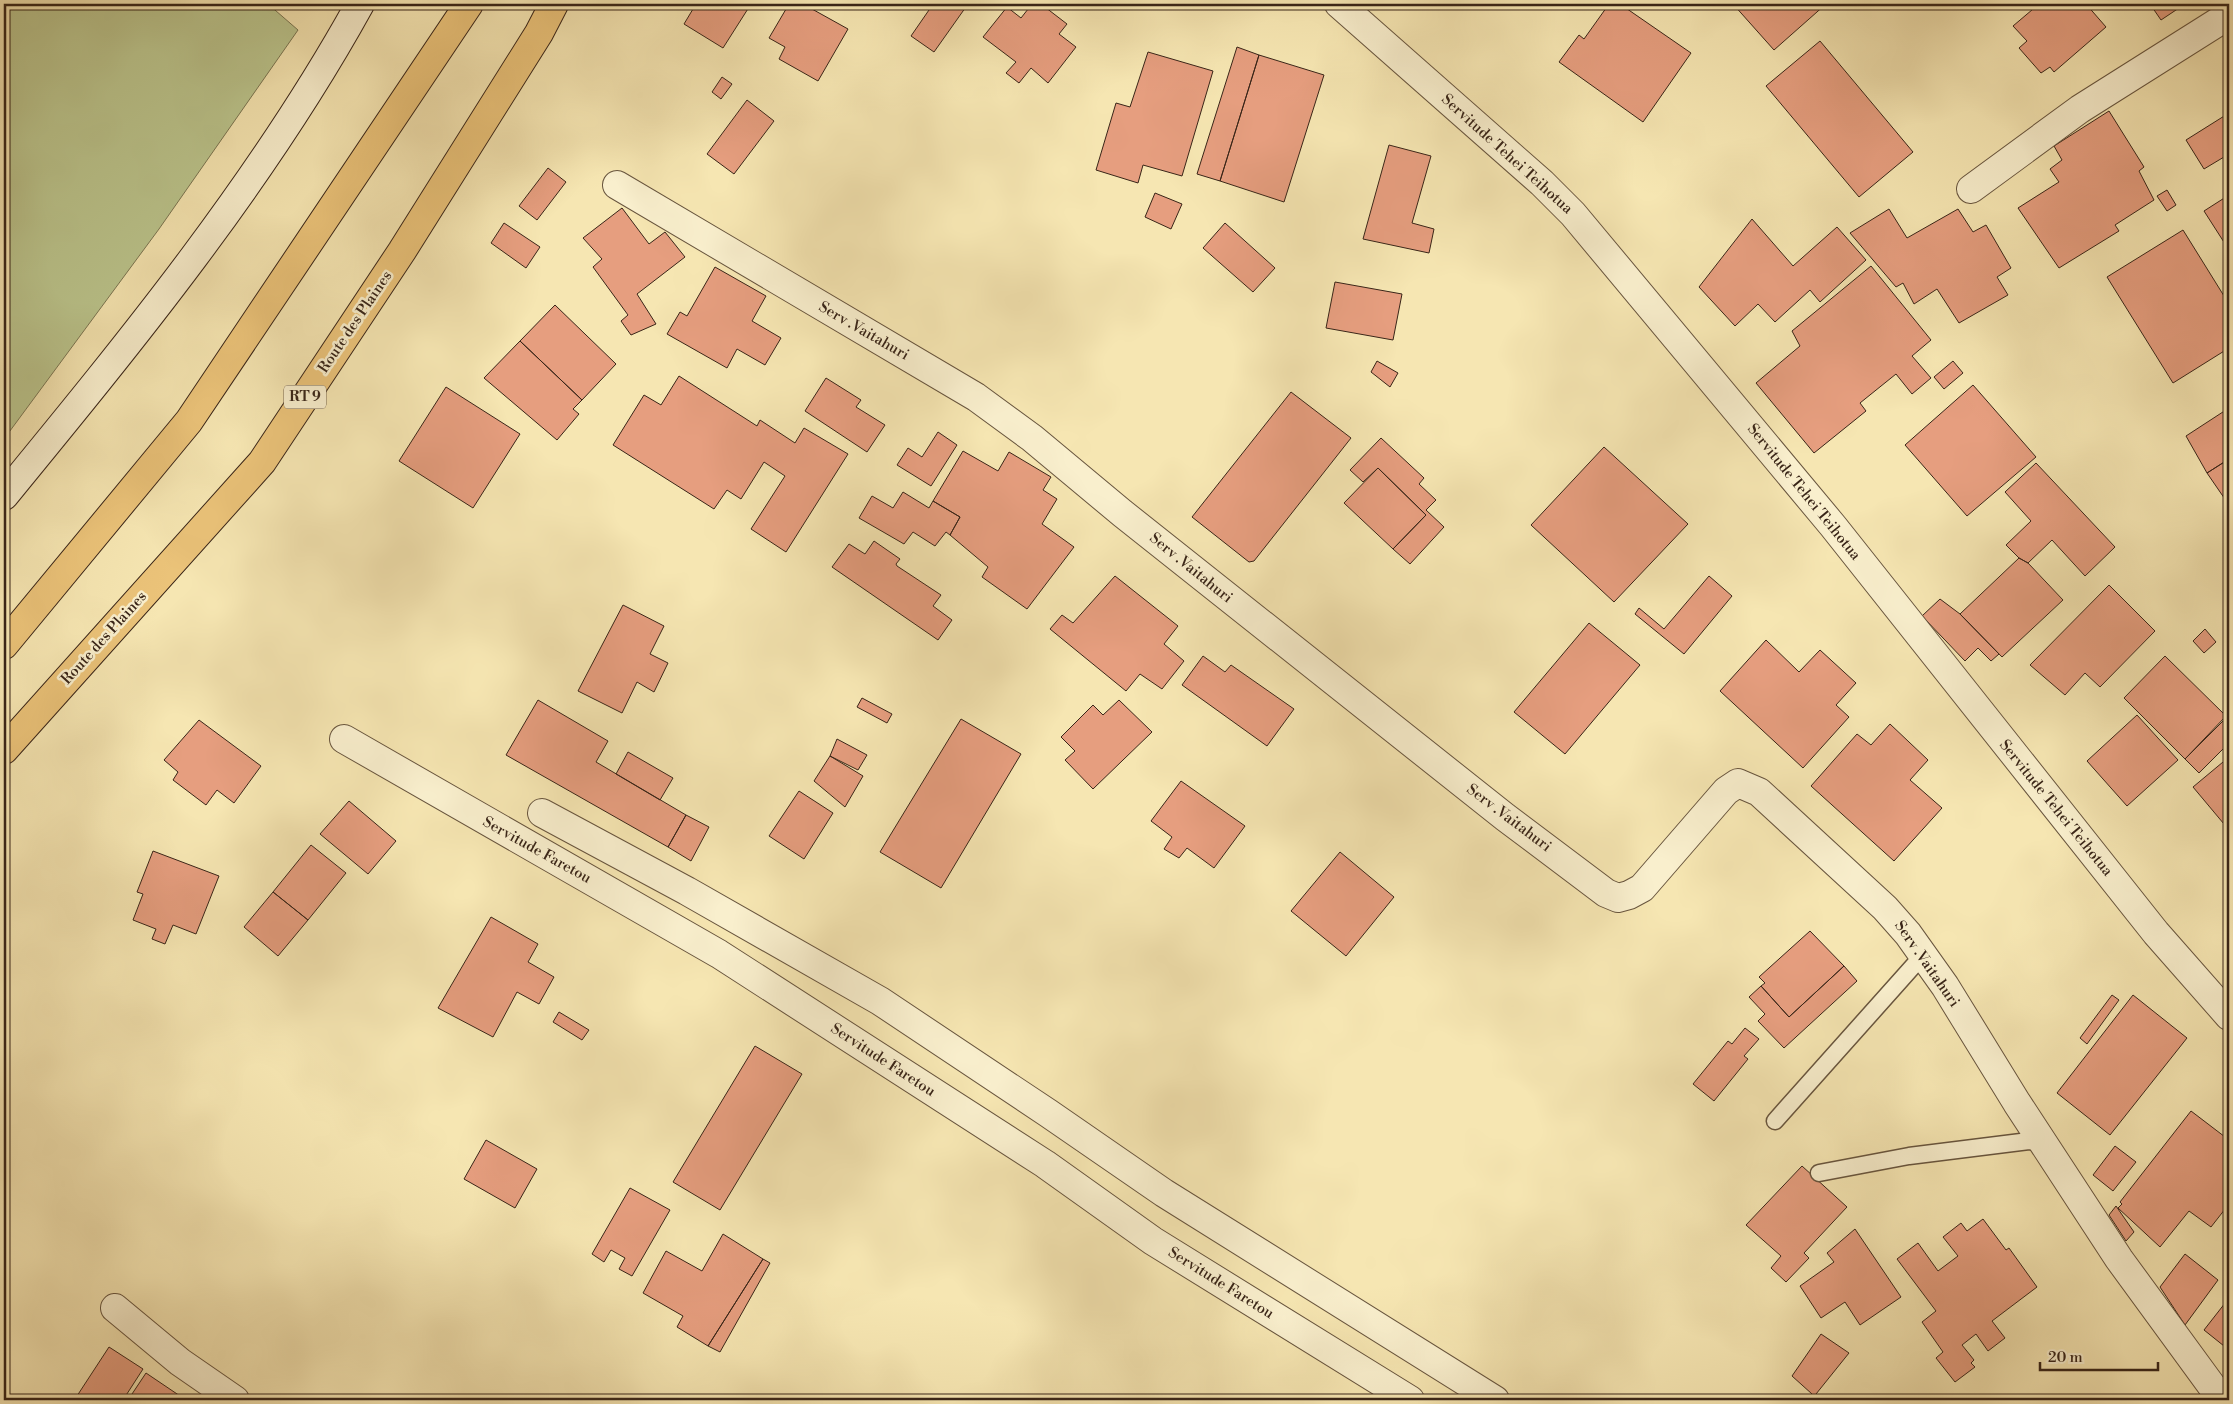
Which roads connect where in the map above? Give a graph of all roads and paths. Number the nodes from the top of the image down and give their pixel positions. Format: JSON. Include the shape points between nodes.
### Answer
{"nodes":[{"id":1,"x":360,"y":4,"type":"edge"},
{"id":2,"x":469,"y":4,"type":"edge"},
{"id":3,"x":554,"y":4,"type":"edge"},
{"id":4,"x":1339,"y":4,"type":"edge"},
{"id":5,"x":2229,"y":15,"type":"edge"},
{"id":6,"x":617,"y":185,"type":"dead end"},
{"id":7,"x":1971,"y":189,"type":"dead end"},
{"id":8,"x":4,"y":496,"type":"edge"},
{"id":9,"x":4,"y":645,"type":"edge"},
{"id":10,"x":344,"y":739,"type":"dead end"},
{"id":11,"x":4,"y":750,"type":"edge"},
{"id":12,"x":542,"y":813,"type":"dead end"},
{"id":13,"x":1923,"y":955,"type":"junction"},
{"id":14,"x":2229,"y":1016,"type":"edge"},
{"id":15,"x":1775,"y":1121,"type":"dead end"},
{"id":16,"x":2044,"y":1143,"type":"junction"},
{"id":17,"x":1820,"y":1173,"type":"dead end"},
{"id":18,"x":115,"y":1308,"type":"dead end"},
{"id":19,"x":234,"y":1400,"type":"edge"},
{"id":20,"x":1410,"y":1400,"type":"edge"},
{"id":21,"x":1495,"y":1400,"type":"edge"},
{"id":22,"x":2222,"y":1400,"type":"edge"}],
"edges":[{"from":1,"to":8,"type":"street","via":[[248,180],[167,291]]},
{"from":2,"to":9,"type":"highway","via":[[189,421]]},
{"from":3,"to":11,"type":"highway","name":"Route des Plaines","number":"RT 9","via":[[402,250],[262,462]]},
{"from":4,"to":14,"type":"street","name":"Servitude Tehei Teihotua","via":[[1573,214],[1833,526],[2156,933]]},
{"from":5,"to":7,"type":"street","via":[[2080,109]]},
{"from":6,"to":13,"type":"street","name":"Serv .Vaitahuri","via":[[976,397],[1032,438],[1505,817],[1606,893],[1618,898],[1642,888],[1726,791],[1738,783],[1759,792],[1885,908]]},
{"from":10,"to":20,"type":"street","name":"Servitude Faretou","via":[[719,954],[1045,1164],[1153,1241]]},
{"from":12,"to":21,"type":"street","via":[[687,890],[880,1001],[1164,1193]]},
{"from":13,"to":15,"type":"lane"},
{"from":13,"to":16,"type":"street","name":"Serv .Vaitahuri"},
{"from":16,"to":17,"type":"lane","via":[[2029,1141],[1909,1156]]},
{"from":16,"to":22,"type":"street","name":"Serv .Vaitahuri","via":[[2119,1259]]},
{"from":18,"to":19,"type":"street","via":[[180,1362]]}]}
